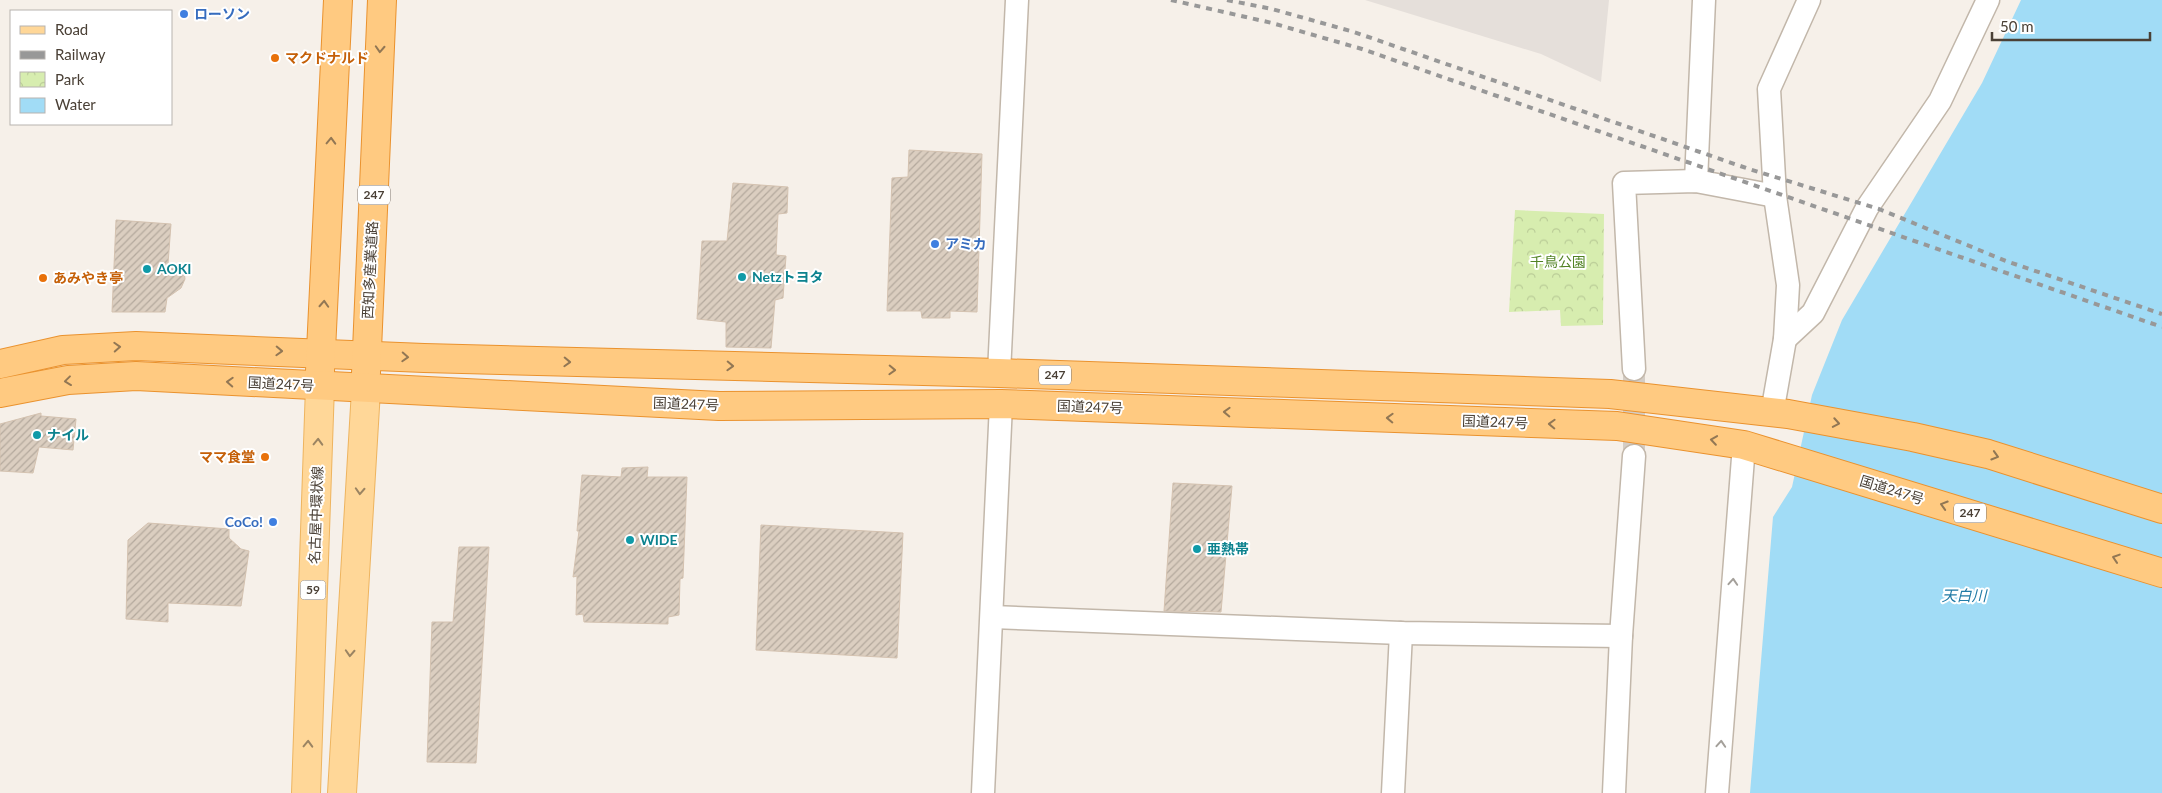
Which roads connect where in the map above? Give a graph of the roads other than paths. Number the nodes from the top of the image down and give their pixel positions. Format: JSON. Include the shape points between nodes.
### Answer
{"nodes":[{"id":1,"x":338,"y":0,"type":"edge"},
{"id":2,"x":382,"y":0,"type":"edge"},
{"id":3,"x":1017,"y":0,"type":"edge"},
{"id":4,"x":1704,"y":0,"type":"edge"},
{"id":5,"x":1809,"y":0,"type":"edge"},
{"id":6,"x":1988,"y":0,"type":"edge"},
{"id":7,"x":1696,"y":181,"type":"junction"},
{"id":8,"x":1775,"y":196,"type":"junction"},
{"id":9,"x":1785,"y":339,"type":"junction"},
{"id":10,"x":321,"y":352,"type":"junction"},
{"id":11,"x":367,"y":355,"type":"junction"},
{"id":12,"x":0,"y":364,"type":"edge"},
{"id":13,"x":1634,"y":369,"type":"tunnel mouth"},
{"id":14,"x":999,"y":373,"type":"junction"},
{"id":15,"x":320,"y":386,"type":"junction"},
{"id":16,"x":366,"y":390,"type":"junction"},
{"id":17,"x":0,"y":393,"type":"edge"},
{"id":18,"x":1001,"y":404,"type":"junction"},
{"id":19,"x":1780,"y":414,"type":"junction"},
{"id":20,"x":1744,"y":445,"type":"junction"},
{"id":21,"x":1634,"y":456,"type":"tunnel mouth"},
{"id":22,"x":2162,"y":509,"type":"edge"},
{"id":23,"x":2162,"y":573,"type":"edge"},
{"id":24,"x":992,"y":617,"type":"junction"},
{"id":25,"x":1401,"y":633,"type":"junction"},
{"id":26,"x":1621,"y":636,"type":"junction"},
{"id":27,"x":306,"y":793,"type":"edge"},
{"id":28,"x":342,"y":793,"type":"edge"},
{"id":29,"x":983,"y":793,"type":"edge"},
{"id":30,"x":1393,"y":793,"type":"edge"},
{"id":31,"x":1614,"y":793,"type":"edge"},
{"id":32,"x":1717,"y":793,"type":"edge"}],
"edges":[{"from":10,"to":1,"type":"highway","one_way":true},
{"from":2,"to":11,"type":"highway","name":"西知多産業道路","number":"247","one_way":true},
{"from":3,"to":14,"type":"street"},
{"from":4,"to":7,"type":"street"},
{"from":5,"to":8,"type":"street","via":[[1770,89]]},
{"from":6,"to":9,"type":"street","via":[[1940,101],[1867,208],[1813,312]]},
{"from":7,"to":8,"type":"street"},
{"from":7,"to":13,"type":"street","via":[[1624,183]]},
{"from":8,"to":9,"type":"street","via":[[1788,286]]},
{"from":9,"to":19,"type":"street"},
{"from":10,"to":11,"type":"highway","number":"247"},
{"from":12,"to":10,"type":"highway","number":"247","one_way":true,"via":[[63,350],[136,346]]},
{"from":10,"to":15,"type":"highway"},
{"from":11,"to":14,"type":"highway","number":"247","one_way":true},
{"from":11,"to":16,"type":"highway","name":"西知多産業道路","number":"247"},
{"from":14,"to":19,"type":"highway","number":"247","via":[[1610,394]]},
{"from":15,"to":16,"type":"highway","name":"国道247号","number":"247"},
{"from":15,"to":17,"type":"highway","name":"国道247号","number":"247","one_way":true,"via":[[136,376],[68,380]]},
{"from":27,"to":15,"type":"main road","name":"名古屋中環状線","number":"59","one_way":true},
{"from":16,"to":18,"type":"highway","name":"国道247号","number":"247","via":[[719,406]]},
{"from":16,"to":28,"type":"main road","one_way":true},
{"from":20,"to":18,"type":"highway","name":"国道247号","number":"247","one_way":true,"via":[[1617,426]]},
{"from":18,"to":24,"type":"street"},
{"from":19,"to":22,"type":"highway","number":"247","one_way":true,"via":[[1913,437],[1988,454]]},
{"from":23,"to":20,"type":"highway","name":"国道247号","number":"247","one_way":true},
{"from":32,"to":20,"type":"street","one_way":true},
{"from":21,"to":26,"type":"street"},
{"from":24,"to":25,"type":"street"},
{"from":24,"to":29,"type":"street"},
{"from":25,"to":26,"type":"street"},
{"from":25,"to":30,"type":"street"},
{"from":26,"to":31,"type":"street"}]}
